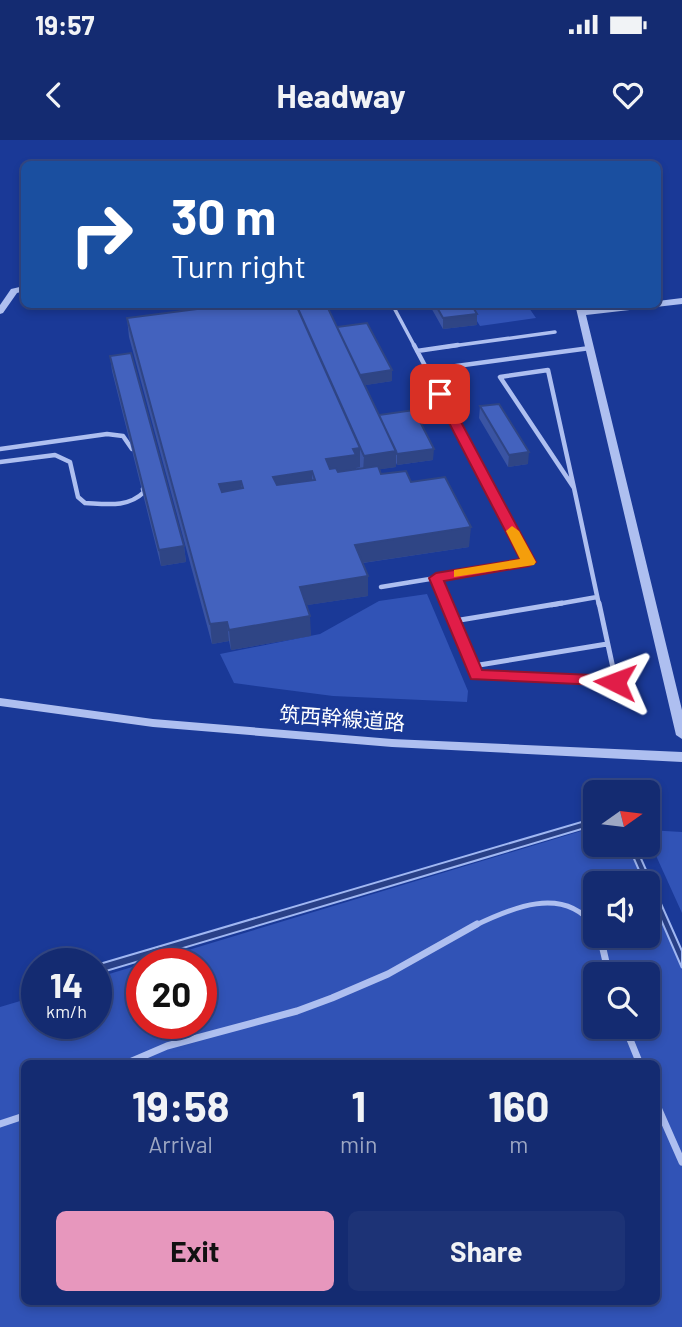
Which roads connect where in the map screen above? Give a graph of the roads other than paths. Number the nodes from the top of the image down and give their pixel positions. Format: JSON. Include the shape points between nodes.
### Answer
{"nodes":[{"id":1,"x":21,"y":289,"type":"edge"},
{"id":2,"x":682,"y":301,"type":"edge"},
{"id":3,"x":661,"y":304,"type":"edge"},
{"id":4,"x":394,"y":308,"type":"edge"},
{"id":5,"x":581,"y":309,"type":"edge"},
{"id":6,"x":0,"y":311,"type":"edge"},
{"id":7,"x":555,"y":331,"type":"dead end"},
{"id":8,"x":590,"y":348,"type":"junction"},
{"id":9,"x":416,"y":351,"type":"junction"},
{"id":10,"x":427,"y":370,"type":"junction"},
{"id":11,"x":0,"y":449,"type":"edge"},
{"id":12,"x":135,"y":458,"type":"edge"},
{"id":13,"x":0,"y":462,"type":"edge"},
{"id":14,"x":141,"y":480,"type":"edge"},
{"id":15,"x":575,"y":490,"type":"junction"},
{"id":16,"x":436,"y":578,"type":"junction"},
{"id":17,"x":382,"y":587,"type":"dead end"},
{"id":18,"x":597,"y":597,"type":"junction"},
{"id":19,"x":454,"y":621,"type":"junction"},
{"id":20,"x":607,"y":644,"type":"junction"},
{"id":21,"x":473,"y":666,"type":"junction"},
{"id":22,"x":0,"y":702,"type":"edge"},
{"id":23,"x":682,"y":735,"type":"edge"},
{"id":24,"x":682,"y":757,"type":"edge"},
{"id":25,"x":583,"y":915,"type":"edge"},
{"id":26,"x":630,"y":1039,"type":"edge"},
{"id":27,"x":135,"y":1060,"type":"edge"},
{"id":28,"x":638,"y":1060,"type":"edge"},
{"id":29,"x":660,"y":1111,"type":"edge"},
{"id":30,"x":21,"y":1117,"type":"edge"},
{"id":31,"x":0,"y":1124,"type":"edge"},
{"id":32,"x":682,"y":1162,"type":"edge"}],
"edges":[{"from":1,"to":6,"type":"street","via":[[14,290]]},
{"from":2,"to":3,"type":"street"},
{"from":4,"to":9,"type":"lane"},
{"from":5,"to":8,"type":"street"},
{"from":7,"to":9,"type":"lane"},
{"from":8,"to":10,"type":"lane"},
{"from":8,"to":23,"type":"street"},
{"from":9,"to":10,"type":"lane"},
{"from":10,"to":16,"type":"lane","via":[[529,562]]},
{"from":11,"to":12,"type":"lane","via":[[107,434],[123,436]]},
{"from":13,"to":14,"type":"lane","via":[[55,455],[70,462],[78,497],[85,503],[138,500],[144,492]]},
{"from":15,"to":15,"type":"lane","via":[[548,370],[500,377],[508,388]]},
{"from":15,"to":18,"type":"lane"},
{"from":16,"to":17,"type":"lane"},
{"from":16,"to":19,"type":"lane"},
{"from":18,"to":19,"type":"lane"},
{"from":18,"to":20,"type":"lane"},
{"from":19,"to":21,"type":"lane"},
{"from":20,"to":21,"type":"lane"},
{"from":20,"to":21,"type":"lane","via":[[615,682],[477,675]]},
{"from":22,"to":24,"type":"street","name":"筑西幹線道路","via":[[153,723],[365,741]]},
{"from":25,"to":27,"type":"lane","via":[[552,902],[496,916],[371,982],[298,1011],[183,1041]]},
{"from":26,"to":28,"type":"lane"},
{"from":29,"to":32,"type":"lane"},
{"from":30,"to":31,"type":"lane"}]}
